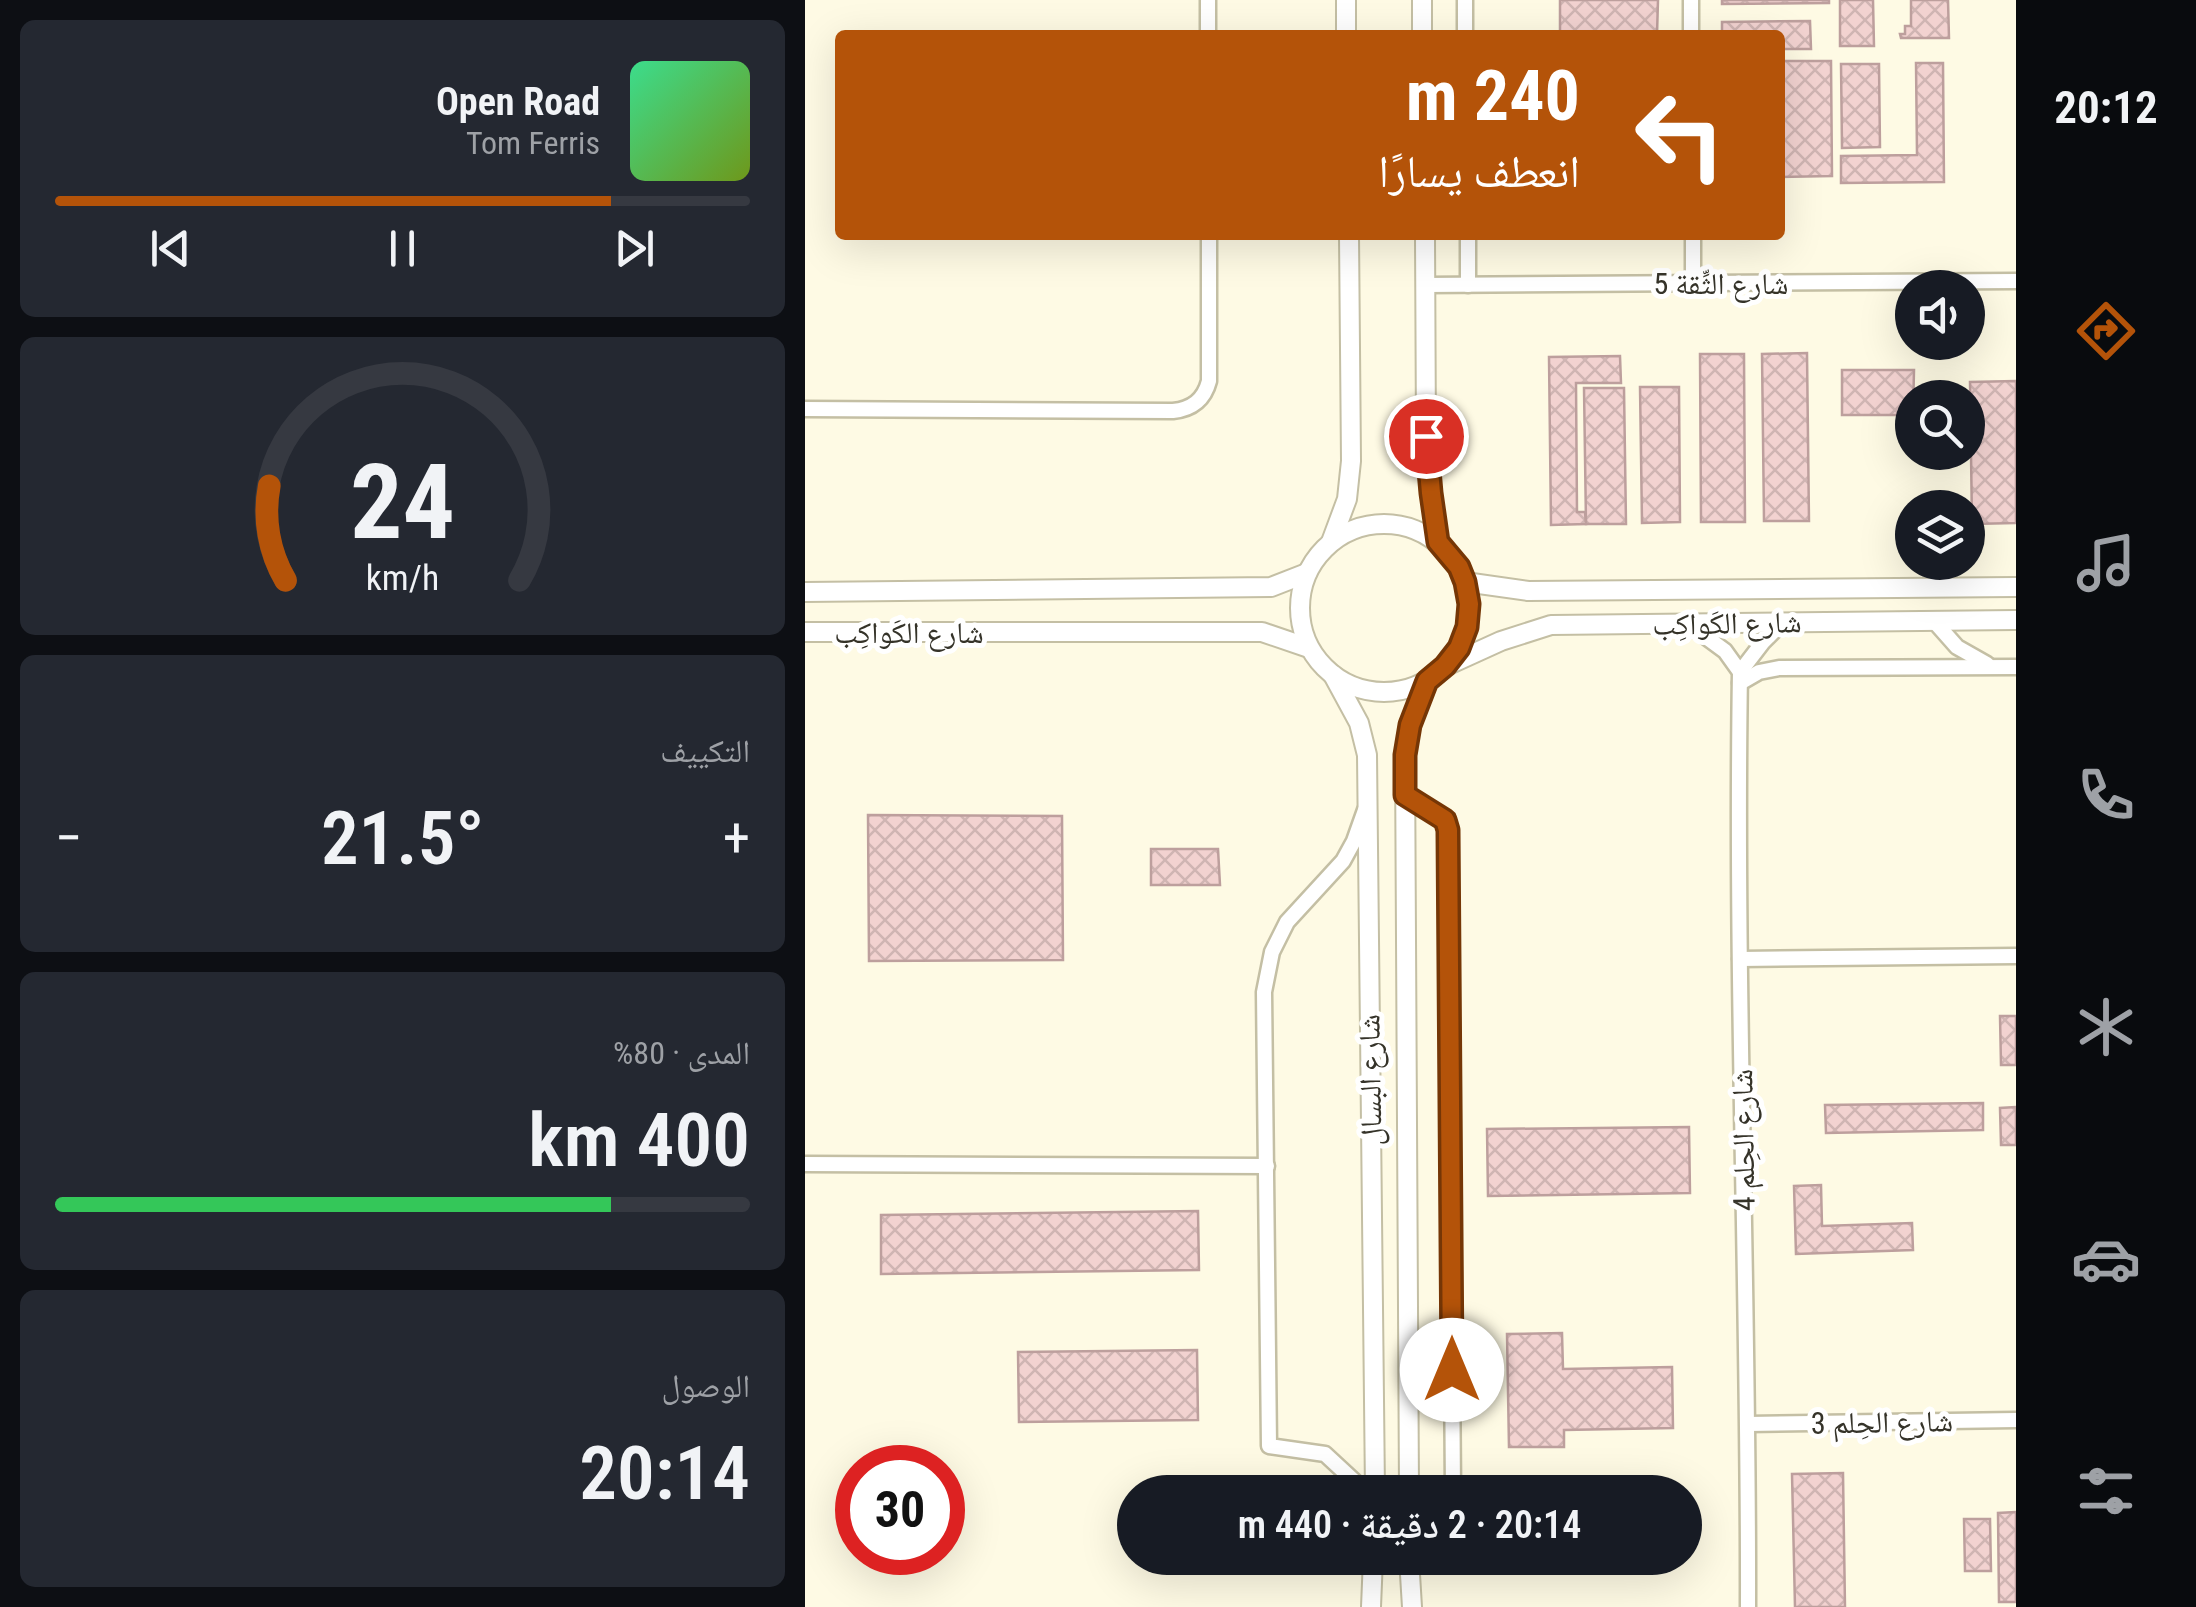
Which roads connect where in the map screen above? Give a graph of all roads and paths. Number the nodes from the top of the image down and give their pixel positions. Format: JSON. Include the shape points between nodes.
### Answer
{"nodes":[{"id":1,"x":1208,"y":0,"type":"edge"},
{"id":2,"x":1346,"y":0,"type":"edge"},
{"id":3,"x":1422,"y":0,"type":"edge"},
{"id":4,"x":1465,"y":0,"type":"edge"},
{"id":5,"x":1691,"y":0,"type":"edge"},
{"id":6,"x":1208,"y":30,"type":"edge"},
{"id":7,"x":1346,"y":30,"type":"edge"},
{"id":8,"x":1422,"y":30,"type":"edge"},
{"id":9,"x":1465,"y":30,"type":"edge"},
{"id":10,"x":1691,"y":30,"type":"edge"},
{"id":11,"x":1209,"y":240,"type":"edge"},
{"id":12,"x":1349,"y":240,"type":"edge"},
{"id":13,"x":1425,"y":240,"type":"edge"},
{"id":14,"x":1468,"y":240,"type":"edge"},
{"id":15,"x":1693,"y":240,"type":"edge"},
{"id":16,"x":2016,"y":281,"type":"edge"},
{"id":17,"x":1693,"y":284,"type":"junction"},
{"id":18,"x":1426,"y":285,"type":"junction"},
{"id":19,"x":1468,"y":285,"type":"junction"},
{"id":20,"x":805,"y":409,"type":"edge"},
{"id":21,"x":1331,"y":542,"type":"junction"},
{"id":22,"x":1438,"y":542,"type":"junction"},
{"id":23,"x":1307,"y":573,"type":"junction"},
{"id":24,"x":1465,"y":582,"type":"junction"},
{"id":25,"x":2016,"y":587,"type":"edge"},
{"id":26,"x":805,"y":592,"type":"edge"},
{"id":27,"x":2016,"y":620,"type":"edge"},
{"id":28,"x":1933,"y":621,"type":"junction"},
{"id":29,"x":1783,"y":622,"type":"junction"},
{"id":30,"x":1687,"y":623,"type":"junction"},
{"id":31,"x":805,"y":632,"type":"edge"},
{"id":32,"x":1309,"y":648,"type":"junction"},
{"id":33,"x":1445,"y":666,"type":"junction"},
{"id":34,"x":2016,"y":666,"type":"edge"},
{"id":35,"x":1993,"y":667,"type":"junction"},
{"id":36,"x":1333,"y":675,"type":"junction"},
{"id":37,"x":1740,"y":678,"type":"junction"},
{"id":38,"x":1427,"y":681,"type":"junction"},
{"id":39,"x":1405,"y":795,"type":"junction"},
{"id":40,"x":1367,"y":804,"type":"junction"},
{"id":41,"x":2016,"y":956,"type":"edge"},
{"id":42,"x":1740,"y":959,"type":"junction"},
{"id":43,"x":805,"y":1164,"type":"edge"},
{"id":44,"x":1267,"y":1166,"type":"junction"},
{"id":45,"x":2016,"y":1420,"type":"edge"},
{"id":46,"x":1749,"y":1424,"type":"junction"},
{"id":47,"x":1347,"y":1475,"type":"edge"},
{"id":48,"x":1375,"y":1475,"type":"edge"},
{"id":49,"x":1409,"y":1475,"type":"edge"},
{"id":50,"x":1453,"y":1475,"type":"edge"},
{"id":51,"x":1372,"y":1575,"type":"edge"},
{"id":52,"x":1413,"y":1575,"type":"edge"},
{"id":53,"x":1371,"y":1607,"type":"edge"},
{"id":54,"x":1412,"y":1607,"type":"edge"},
{"id":55,"x":1748,"y":1607,"type":"edge"}],
"edges":[{"from":1,"to":6,"type":"street"},
{"from":2,"to":7,"type":"street"},
{"from":3,"to":8,"type":"street"},
{"from":4,"to":9,"type":"street"},
{"from":5,"to":10,"type":"street"},
{"from":11,"to":20,"type":"street","via":[[1209,381],[1190,407]]},
{"from":12,"to":21,"type":"street","via":[[1351,462],[1347,499]]},
{"from":13,"to":18,"type":"street"},
{"from":14,"to":19,"type":"street"},
{"from":15,"to":17,"type":"street"},
{"from":16,"to":17,"type":"street","name":"شارع الثِّقة 5"},
{"from":17,"to":19,"type":"street","name":"شارع الثِّقة 5"},
{"from":18,"to":19,"type":"street","name":"شارع الثِّقة 5"},
{"from":18,"to":22,"type":"street","via":[[1426,436]]},
{"from":21,"to":22,"type":"street","via":[[1351,530],[1396,524]]},
{"from":21,"to":23,"type":"street"},
{"from":22,"to":24,"type":"street"},
{"from":23,"to":26,"type":"street","name":"شارع الكَواكِب","via":[[1271,587]]},
{"from":23,"to":32,"type":"street","via":[[1299,611]]},
{"from":24,"to":25,"type":"street","name":"شارع الكَواكِب","via":[[1528,591]]},
{"from":24,"to":33,"type":"street","via":[[1467,627]]},
{"from":27,"to":28,"type":"street","name":"شارع الكَواكِب"},
{"from":28,"to":29,"type":"street","name":"شارع الكَواكِب"},
{"from":28,"to":35,"type":"street","via":[[1957,647]]},
{"from":29,"to":30,"type":"street","name":"شارع الكَواكِب"},
{"from":29,"to":37,"type":"street"},
{"from":30,"to":33,"type":"street","name":"شارع الكَواكِب","via":[[1551,626]]},
{"from":30,"to":37,"type":"street","via":[[1725,651]]},
{"from":31,"to":32,"type":"street","name":"شارع الكَواكِب","via":[[1262,632]]},
{"from":32,"to":36,"type":"street"},
{"from":33,"to":38,"type":"street"},
{"from":34,"to":35,"type":"street"},
{"from":35,"to":37,"type":"street","via":[[1779,668]]},
{"from":36,"to":38,"type":"street","via":[[1369,691]]},
{"from":36,"to":40,"type":"street","name":"شارع البسال","via":[[1359,724]]},
{"from":37,"to":42,"type":"street","name":"شارع الحِلم 4"},
{"from":38,"to":39,"type":"street","name":"شارع البسال","via":[[1410,725]]},
{"from":39,"to":49,"type":"street","name":"شارع البسال"},
{"from":39,"to":50,"type":"street","via":[[1445,820],[1448,830]]},
{"from":40,"to":44,"type":"street","via":[[1343,860],[1287,922],[1272,952],[1264,992]]},
{"from":40,"to":48,"type":"street","name":"شارع البسال"},
{"from":41,"to":42,"type":"street"},
{"from":42,"to":46,"type":"street","name":"شارع الحِلم 4"},
{"from":43,"to":44,"type":"street"},
{"from":44,"to":47,"type":"street","via":[[1269,1446],[1325,1454]]},
{"from":45,"to":46,"type":"street","name":"شارع الحِلم 3"},
{"from":46,"to":55,"type":"street","name":"شارع الحِلم 4"},
{"from":51,"to":53,"type":"street"},
{"from":52,"to":54,"type":"street"}]}
